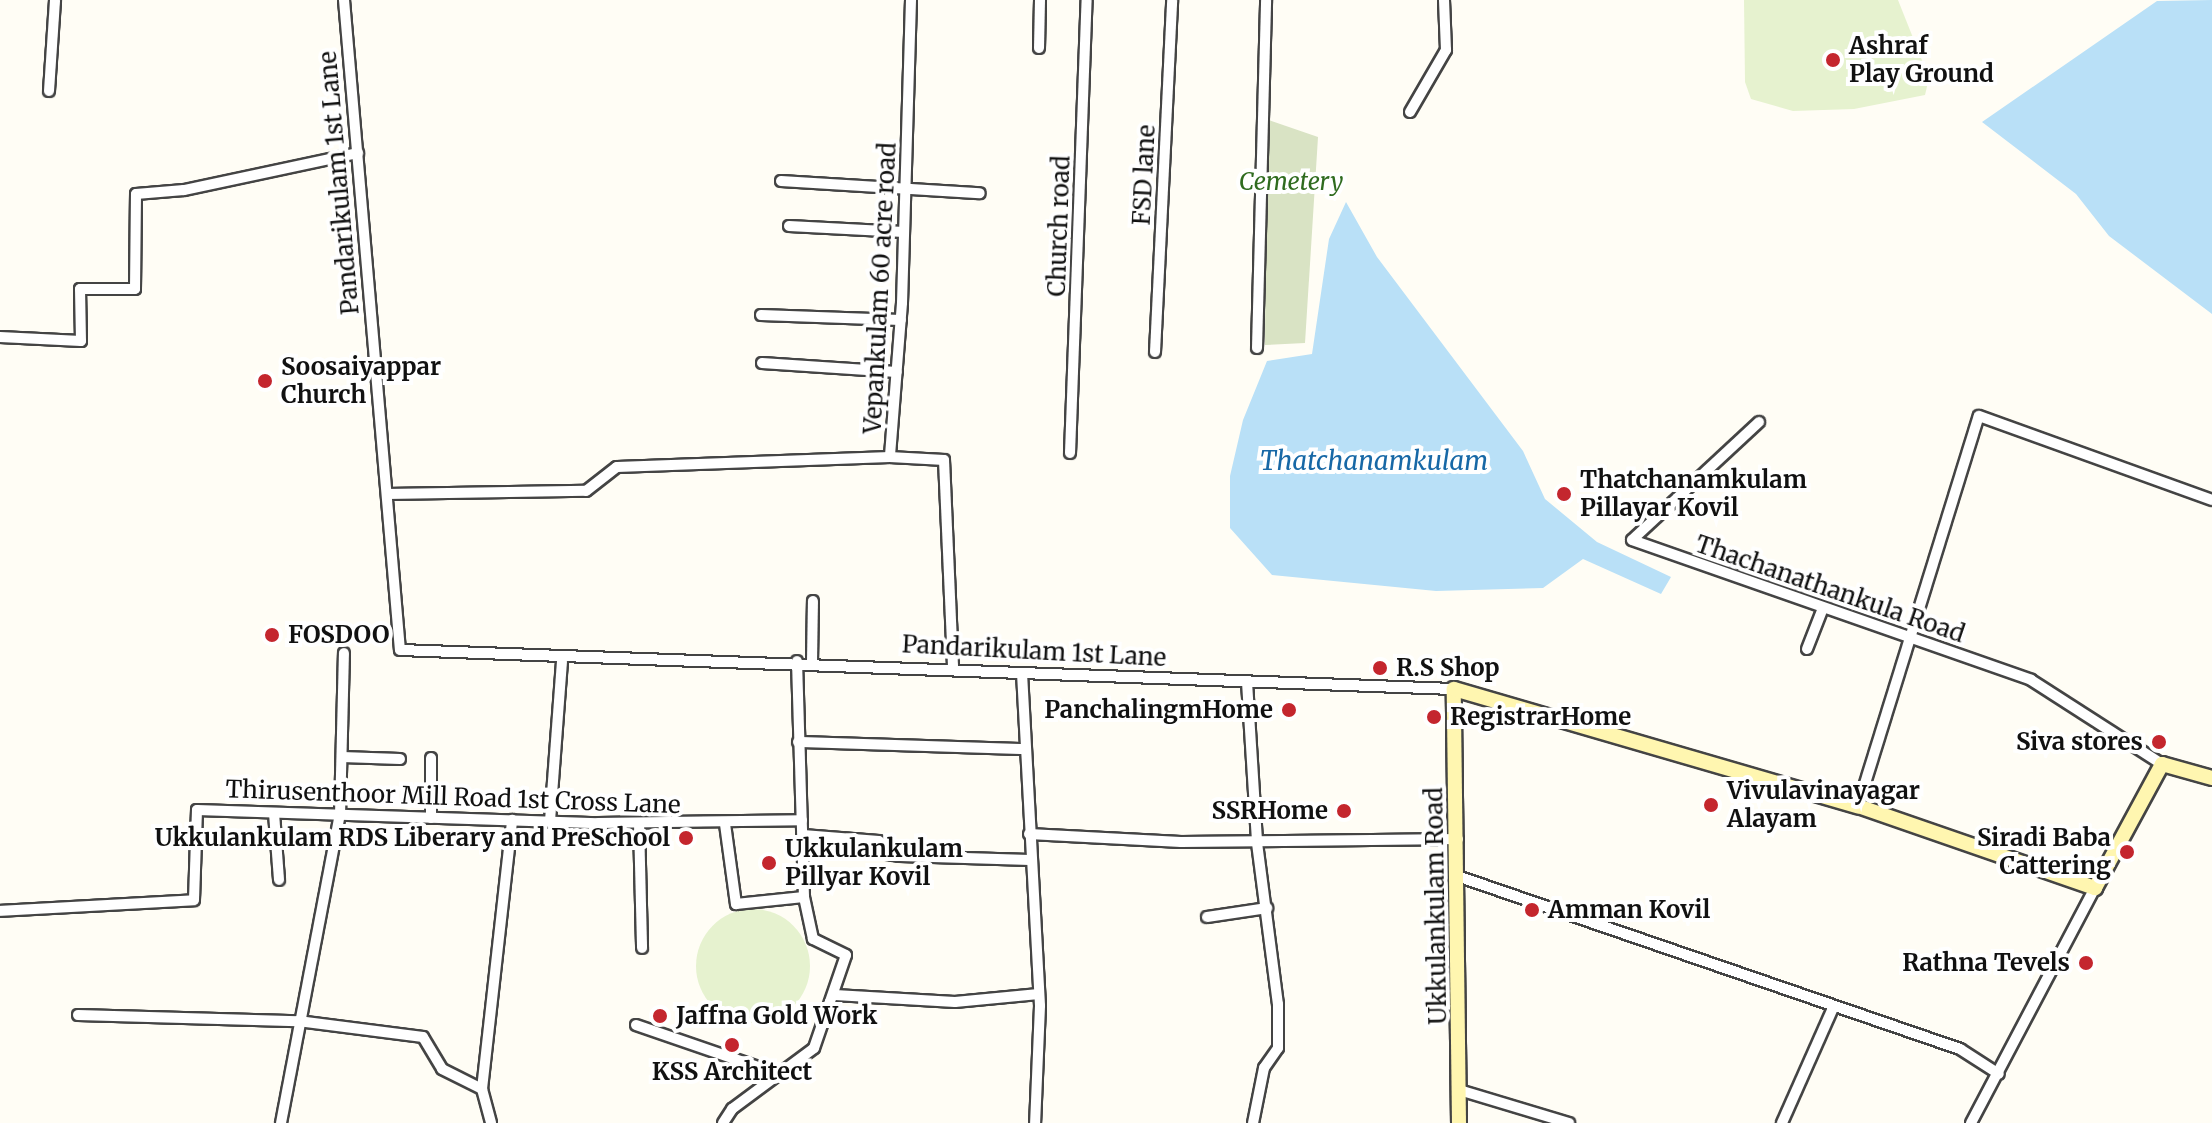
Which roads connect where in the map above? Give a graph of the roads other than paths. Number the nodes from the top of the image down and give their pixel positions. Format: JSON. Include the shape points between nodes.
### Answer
{"nodes":[{"id":1,"x":55,"y":0,"type":"edge"},
{"id":2,"x":344,"y":0,"type":"edge"},
{"id":3,"x":911,"y":0,"type":"edge"},
{"id":4,"x":1040,"y":0,"type":"edge"},
{"id":5,"x":1087,"y":0,"type":"edge"},
{"id":6,"x":1172,"y":0,"type":"edge"},
{"id":7,"x":1266,"y":0,"type":"edge"},
{"id":8,"x":1444,"y":0,"type":"edge"},
{"id":9,"x":1039,"y":48,"type":"dead end"},
{"id":10,"x":49,"y":91,"type":"dead end"},
{"id":11,"x":1410,"y":112,"type":"dead end"},
{"id":12,"x":358,"y":153,"type":"junction"},
{"id":13,"x":781,"y":181,"type":"dead end"},
{"id":14,"x":907,"y":185,"type":"junction"},
{"id":15,"x":980,"y":193,"type":"dead end"},
{"id":16,"x":789,"y":226,"type":"dead end"},
{"id":17,"x":904,"y":232,"type":"junction"},
{"id":18,"x":761,"y":315,"type":"dead end"},
{"id":19,"x":901,"y":320,"type":"junction"},
{"id":20,"x":0,"y":337,"type":"edge"},
{"id":21,"x":1257,"y":348,"type":"dead end"},
{"id":22,"x":1155,"y":352,"type":"dead end"},
{"id":23,"x":762,"y":363,"type":"dead end"},
{"id":24,"x":897,"y":372,"type":"junction"},
{"id":25,"x":1759,"y":422,"type":"dead end"},
{"id":26,"x":1070,"y":453,"type":"dead end"},
{"id":27,"x":890,"y":457,"type":"junction"},
{"id":28,"x":387,"y":494,"type":"junction"},
{"id":29,"x":2212,"y":500,"type":"edge"},
{"id":30,"x":813,"y":601,"type":"dead end"},
{"id":31,"x":1823,"y":608,"type":"junction"},
{"id":32,"x":1909,"y":639,"type":"junction"},
{"id":33,"x":1807,"y":649,"type":"dead end"},
{"id":34,"x":344,"y":653,"type":"dead end"},
{"id":35,"x":562,"y":661,"type":"junction"},
{"id":36,"x":797,"y":661,"type":"junction"},
{"id":37,"x":812,"y":662,"type":"junction"},
{"id":38,"x":953,"y":670,"type":"junction"},
{"id":39,"x":1022,"y":673,"type":"junction"},
{"id":40,"x":1247,"y":682,"type":"junction"},
{"id":41,"x":1454,"y":689,"type":"junction"},
{"id":42,"x":798,"y":742,"type":"junction"},
{"id":43,"x":1023,"y":749,"type":"junction"},
{"id":44,"x":342,"y":757,"type":"junction"},
{"id":45,"x":431,"y":758,"type":"dead end"},
{"id":46,"x":400,"y":759,"type":"dead end"},
{"id":47,"x":2162,"y":764,"type":"junction"},
{"id":48,"x":2212,"y":778,"type":"edge"},
{"id":49,"x":1858,"y":806,"type":"junction"},
{"id":50,"x":274,"y":813,"type":"junction"},
{"id":51,"x":340,"y":815,"type":"junction"},
{"id":52,"x":431,"y":818,"type":"junction"},
{"id":53,"x":512,"y":820,"type":"junction"},
{"id":54,"x":802,"y":820,"type":"junction"},
{"id":55,"x":550,"y":821,"type":"junction"},
{"id":56,"x":639,"y":823,"type":"junction"},
{"id":57,"x":725,"y":824,"type":"junction"},
{"id":58,"x":1029,"y":834,"type":"junction"},
{"id":59,"x":803,"y":835,"type":"junction"},
{"id":60,"x":1458,"y":839,"type":"junction"},
{"id":61,"x":1257,"y":843,"type":"junction"},
{"id":62,"x":1030,"y":860,"type":"junction"},
{"id":63,"x":1460,"y":877,"type":"junction"},
{"id":64,"x":279,"y":880,"type":"dead end"},
{"id":65,"x":2095,"y":888,"type":"junction"},
{"id":66,"x":804,"y":897,"type":"junction"},
{"id":67,"x":1267,"y":908,"type":"junction"},
{"id":68,"x":0,"y":911,"type":"edge"},
{"id":69,"x":1207,"y":917,"type":"dead end"},
{"id":70,"x":642,"y":948,"type":"dead end"},
{"id":71,"x":1039,"y":994,"type":"junction"},
{"id":72,"x":835,"y":995,"type":"junction"},
{"id":73,"x":1833,"y":1008,"type":"junction"},
{"id":74,"x":78,"y":1015,"type":"dead end"},
{"id":75,"x":298,"y":1021,"type":"junction"},
{"id":76,"x":636,"y":1025,"type":"dead end"},
{"id":77,"x":1999,"y":1074,"type":"junction"},
{"id":78,"x":781,"y":1075,"type":"junction"},
{"id":79,"x":482,"y":1089,"type":"junction"},
{"id":80,"x":1459,"y":1090,"type":"junction"},
{"id":81,"x":281,"y":1123,"type":"edge"},
{"id":82,"x":491,"y":1123,"type":"edge"},
{"id":83,"x":723,"y":1123,"type":"edge"},
{"id":84,"x":1035,"y":1123,"type":"edge"},
{"id":85,"x":1253,"y":1123,"type":"edge"},
{"id":86,"x":1459,"y":1123,"type":"edge"},
{"id":87,"x":1569,"y":1123,"type":"edge"},
{"id":88,"x":1782,"y":1123,"type":"edge"},
{"id":89,"x":1971,"y":1123,"type":"edge"}],
"edges":[{"from":1,"to":10,"type":"street"},
{"from":2,"to":12,"type":"street","name":"Pandarikulam 1st Lane"},
{"from":3,"to":14,"type":"street","name":"Vepankulam 60 acre road"},
{"from":4,"to":9,"type":"street"},
{"from":5,"to":26,"type":"street","name":"Church road"},
{"from":6,"to":22,"type":"street","name":"FSD lane"},
{"from":7,"to":21,"type":"street"},
{"from":8,"to":11,"type":"street","via":[[1446,50]]},
{"from":12,"to":20,"type":"street","via":[[184,190],[136,194],[135,289],[80,289],[81,341]]},
{"from":12,"to":28,"type":"street","name":"Pandarikulam 1st Lane"},
{"from":13,"to":14,"type":"street"},
{"from":14,"to":15,"type":"street"},
{"from":14,"to":17,"type":"street","name":"Vepankulam 60 acre road"},
{"from":16,"to":17,"type":"street"},
{"from":17,"to":19,"type":"street","name":"Vepankulam 60 acre road"},
{"from":18,"to":19,"type":"street"},
{"from":19,"to":24,"type":"street","name":"Vepankulam 60 acre road"},
{"from":23,"to":24,"type":"street"},
{"from":24,"to":27,"type":"street","name":"Vepankulam 60 acre road"},
{"from":25,"to":31,"type":"street","name":"Thachanathankula Road","via":[[1632,540]]},
{"from":27,"to":28,"type":"street","via":[[617,467],[586,491]]},
{"from":27,"to":38,"type":"street","name":"Vepankulam 60 acre road","via":[[944,460]]},
{"from":28,"to":35,"type":"street","name":"Pandarikulam 1st Lane","via":[[400,650]]},
{"from":29,"to":32,"type":"street","via":[[1979,416]]},
{"from":30,"to":37,"type":"street"},
{"from":31,"to":32,"type":"street","name":"Thachanathankula Road"},
{"from":31,"to":33,"type":"street"},
{"from":32,"to":47,"type":"street","name":"Thachanathankula Road","via":[[2031,680]]},
{"from":32,"to":49,"type":"street"},
{"from":34,"to":44,"type":"street"},
{"from":35,"to":36,"type":"street","name":"Pandarikulam 1st Lane"},
{"from":35,"to":55,"type":"street"},
{"from":36,"to":37,"type":"street","name":"Pandarikulam 1st Lane"},
{"from":36,"to":42,"type":"street"},
{"from":37,"to":38,"type":"street","name":"Pandarikulam 1st Lane"},
{"from":38,"to":39,"type":"street","name":"Pandarikulam 1st Lane"},
{"from":39,"to":40,"type":"street","name":"Pandarikulam 1st Lane"},
{"from":39,"to":43,"type":"street"},
{"from":40,"to":41,"type":"street","name":"Pandarikulam 1st Lane"},
{"from":40,"to":61,"type":"street"},
{"from":41,"to":49,"type":"street","name":"Pandarikulam 1st Lane"},
{"from":41,"to":60,"type":"street","name":"Ukkulankulam Road"},
{"from":42,"to":43,"type":"street"},
{"from":42,"to":54,"type":"street"},
{"from":43,"to":58,"type":"street"},
{"from":44,"to":46,"type":"street"},
{"from":44,"to":51,"type":"street"},
{"from":45,"to":52,"type":"street"},
{"from":47,"to":48,"type":"street"},
{"from":47,"to":65,"type":"street"},
{"from":49,"to":65,"type":"street","name":"Pandarikulam 1st Lane"},
{"from":50,"to":51,"type":"street","name":"Thirusenthoor Mill Road 1st Cross Lane"},
{"from":50,"to":64,"type":"street"},
{"from":50,"to":68,"type":"street","name":"Thirusenthoor Mill Road 1st Cross Lane","via":[[197,810],[194,900]]},
{"from":51,"to":52,"type":"street","name":"Thirusenthoor Mill Road 1st Cross Lane"},
{"from":51,"to":75,"type":"street"},
{"from":52,"to":53,"type":"street","name":"Thirusenthoor Mill Road 1st Cross Lane"},
{"from":53,"to":55,"type":"street","name":"Thirusenthoor Mill Road 1st Cross Lane"},
{"from":53,"to":79,"type":"street"},
{"from":54,"to":57,"type":"street","name":"Thirusenthoor Mill Road 1st Cross Lane"},
{"from":54,"to":59,"type":"street"},
{"from":55,"to":56,"type":"street","name":"Thirusenthoor Mill Road 1st Cross Lane"},
{"from":56,"to":57,"type":"street","name":"Thirusenthoor Mill Road 1st Cross Lane"},
{"from":56,"to":70,"type":"street"},
{"from":57,"to":66,"type":"street","via":[[736,904]]},
{"from":58,"to":61,"type":"street"},
{"from":58,"to":62,"type":"street"},
{"from":59,"to":62,"type":"street","via":[[879,841],[887,854],[900,856]]},
{"from":59,"to":66,"type":"street"},
{"from":60,"to":61,"type":"street"},
{"from":60,"to":63,"type":"street","name":"Ukkulankulam Road"},
{"from":61,"to":67,"type":"street"},
{"from":62,"to":71,"type":"street"},
{"from":63,"to":73,"type":"street"},
{"from":63,"to":80,"type":"street","name":"Ukkulankulam Road"},
{"from":65,"to":77,"type":"street"},
{"from":66,"to":72,"type":"street","via":[[813,939],[846,955]]},
{"from":67,"to":69,"type":"street"},
{"from":67,"to":85,"type":"street","via":[[1278,1048],[1264,1068]]},
{"from":71,"to":72,"type":"street","via":[[955,1002]]},
{"from":71,"to":84,"type":"street"},
{"from":72,"to":78,"type":"street","via":[[814,1048]]},
{"from":73,"to":77,"type":"street","via":[[1960,1049]]},
{"from":73,"to":88,"type":"street"},
{"from":74,"to":75,"type":"street"},
{"from":75,"to":79,"type":"street","via":[[423,1037],[442,1069]]},
{"from":75,"to":81,"type":"street"},
{"from":76,"to":78,"type":"street"},
{"from":77,"to":89,"type":"street"},
{"from":78,"to":83,"type":"street","via":[[732,1109]]},
{"from":79,"to":82,"type":"street"},
{"from":80,"to":86,"type":"street","name":"Ukkulankulam Road"},
{"from":80,"to":87,"type":"street"}]}
